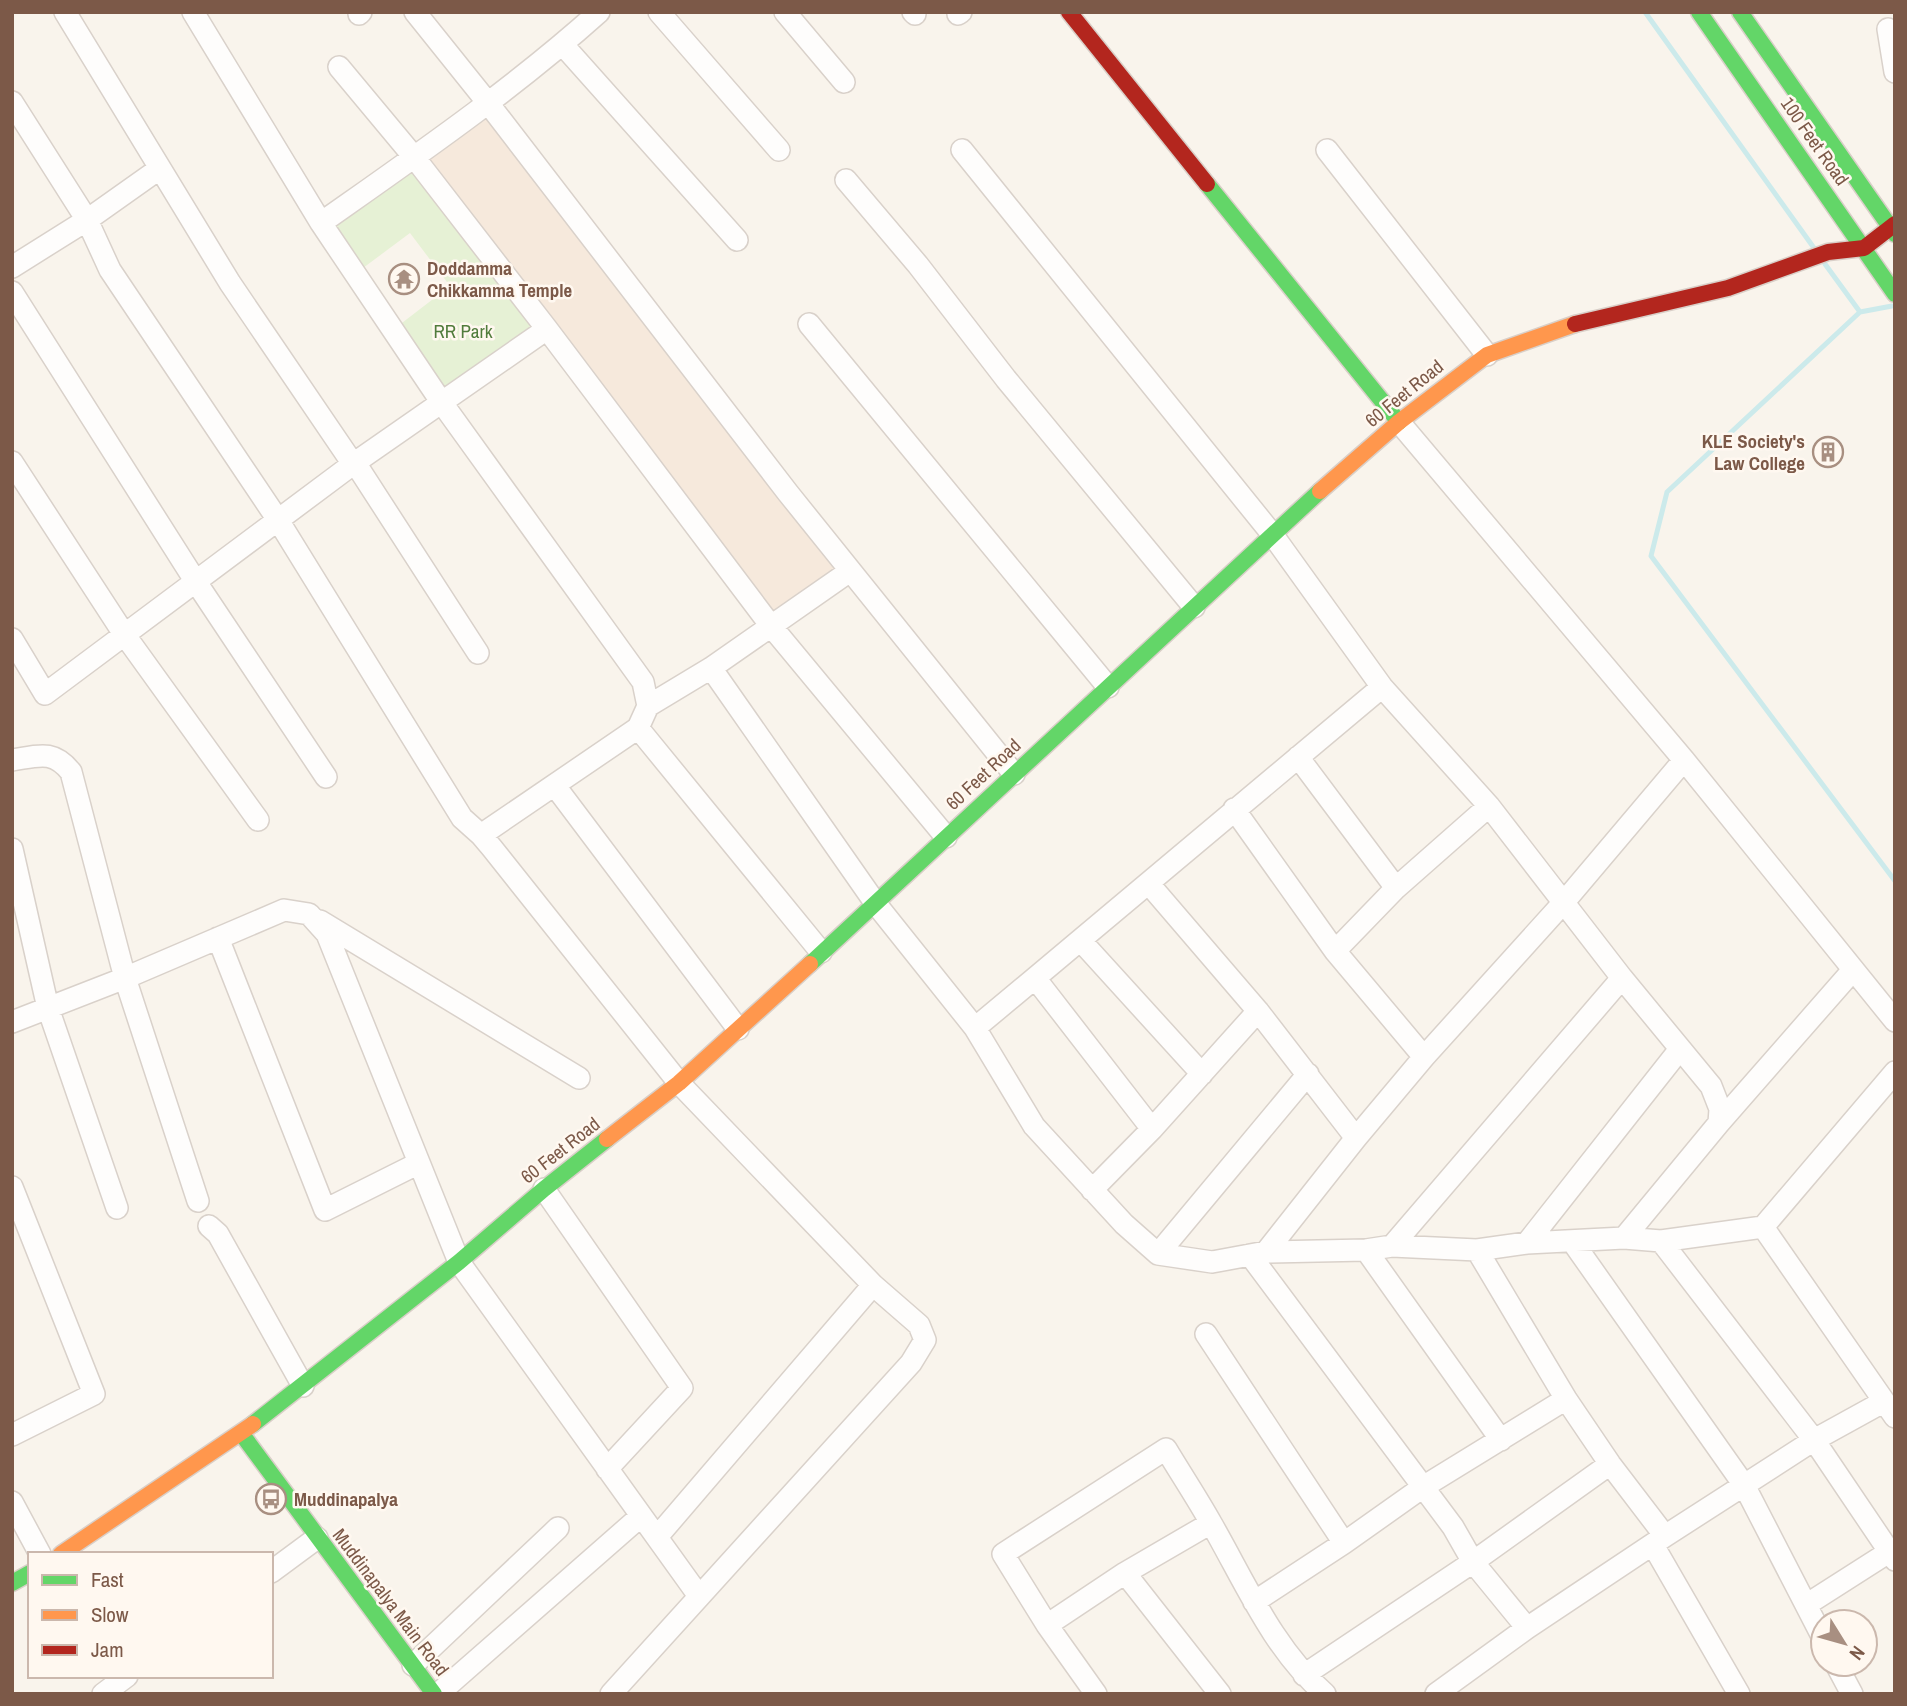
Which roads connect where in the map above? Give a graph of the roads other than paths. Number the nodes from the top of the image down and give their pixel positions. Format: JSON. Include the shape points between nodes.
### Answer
{"nodes":[{"id":1,"x":65,"y":12,"type":"edge"},
{"id":2,"x":193,"y":12,"type":"edge"},
{"id":3,"x":415,"y":12,"type":"edge"},
{"id":4,"x":599,"y":12,"type":"edge"},
{"id":5,"x":659,"y":12,"type":"edge"},
{"id":6,"x":785,"y":12,"type":"edge"},
{"id":7,"x":1069,"y":12,"type":"edge"},
{"id":8,"x":1699,"y":12,"type":"edge"},
{"id":9,"x":1740,"y":12,"type":"edge"},
{"id":10,"x":1888,"y":29,"type":"dead end"},
{"id":11,"x":563,"y":45,"type":"junction"},
{"id":12,"x":339,"y":67,"type":"dead end"},
{"id":13,"x":1895,"y":72,"type":"edge"},
{"id":14,"x":844,"y":82,"type":"dead end"},
{"id":15,"x":12,"y":102,"type":"edge"},
{"id":16,"x":488,"y":103,"type":"junction"},
{"id":17,"x":779,"y":150,"type":"dead end"},
{"id":18,"x":962,"y":150,"type":"dead end"},
{"id":19,"x":1326,"y":150,"type":"dead end"},
{"id":20,"x":414,"y":157,"type":"junction"},
{"id":21,"x":159,"y":169,"type":"junction"},
{"id":22,"x":845,"y":180,"type":"dead end"},
{"id":23,"x":1866,"y":211,"type":"junction"},
{"id":24,"x":87,"y":220,"type":"junction"},
{"id":25,"x":321,"y":223,"type":"junction"},
{"id":26,"x":1893,"y":228,"type":"edge"},
{"id":27,"x":737,"y":240,"type":"dead end"},
{"id":28,"x":1864,"y":248,"type":"junction"},
{"id":29,"x":1827,"y":252,"type":"junction"},
{"id":30,"x":12,"y":267,"type":"edge"},
{"id":31,"x":12,"y":292,"type":"edge"},
{"id":32,"x":1895,"y":294,"type":"edge"},
{"id":33,"x":809,"y":324,"type":"dead end"},
{"id":34,"x":547,"y":329,"type":"junction"},
{"id":35,"x":1487,"y":355,"type":"junction"},
{"id":36,"x":442,"y":403,"type":"junction"},
{"id":37,"x":1399,"y":422,"type":"junction"},
{"id":38,"x":12,"y":461,"type":"edge"},
{"id":39,"x":353,"y":464,"type":"junction"},
{"id":40,"x":278,"y":520,"type":"junction"},
{"id":41,"x":1272,"y":534,"type":"junction"},
{"id":42,"x":850,"y":571,"type":"junction"},
{"id":43,"x":196,"y":582,"type":"junction"},
{"id":44,"x":1194,"y":607,"type":"junction"},
{"id":45,"x":771,"y":626,"type":"junction"},
{"id":46,"x":124,"y":634,"type":"junction"},
{"id":47,"x":12,"y":639,"type":"edge"},
{"id":48,"x":478,"y":653,"type":"dead end"},
{"id":49,"x":712,"y":668,"type":"junction"},
{"id":50,"x":1108,"y":687,"type":"junction"},
{"id":51,"x":1382,"y":687,"type":"junction"},
{"id":52,"x":648,"y":706,"type":"junction"},
{"id":53,"x":638,"y":728,"type":"junction"},
{"id":54,"x":1298,"y":757,"type":"junction"},
{"id":55,"x":12,"y":760,"type":"edge"},
{"id":56,"x":1684,"y":760,"type":"junction"},
{"id":57,"x":1014,"y":774,"type":"junction"},
{"id":58,"x":326,"y":777,"type":"dead end"},
{"id":59,"x":555,"y":786,"type":"junction"},
{"id":60,"x":1489,"y":806,"type":"junction"},
{"id":61,"x":1234,"y":809,"type":"junction"},
{"id":62,"x":258,"y":820,"type":"dead end"},
{"id":63,"x":481,"y":835,"type":"junction"},
{"id":64,"x":946,"y":837,"type":"junction"},
{"id":65,"x":12,"y":849,"type":"edge"},
{"id":66,"x":1149,"y":884,"type":"junction"},
{"id":67,"x":1396,"y":888,"type":"junction"},
{"id":68,"x":1564,"y":902,"type":"junction"},
{"id":69,"x":876,"y":904,"type":"junction"},
{"id":70,"x":309,"y":914,"type":"junction"},
{"id":71,"x":218,"y":938,"type":"junction"},
{"id":72,"x":1081,"y":941,"type":"junction"},
{"id":73,"x":1335,"y":951,"type":"junction"},
{"id":74,"x":821,"y":953,"type":"junction"},
{"id":75,"x":1853,"y":970,"type":"junction"},
{"id":76,"x":125,"y":978,"type":"junction"},
{"id":77,"x":1035,"y":978,"type":"junction"},
{"id":78,"x":1622,"y":978,"type":"junction"},
{"id":79,"x":48,"y":1008,"type":"junction"},
{"id":80,"x":1258,"y":1011,"type":"junction"},
{"id":81,"x":1895,"y":1021,"type":"edge"},
{"id":82,"x":12,"y":1023,"type":"edge"},
{"id":83,"x":975,"y":1028,"type":"junction"},
{"id":84,"x":738,"y":1029,"type":"junction"},
{"id":85,"x":1680,"y":1049,"type":"junction"},
{"id":86,"x":1424,"y":1057,"type":"junction"},
{"id":87,"x":1895,"y":1072,"type":"edge"},
{"id":88,"x":1202,"y":1073,"type":"junction"},
{"id":89,"x":1308,"y":1074,"type":"junction"},
{"id":90,"x":579,"y":1078,"type":"dead end"},
{"id":91,"x":679,"y":1083,"type":"junction"},
{"id":92,"x":1719,"y":1123,"type":"junction"},
{"id":93,"x":1152,"y":1129,"type":"junction"},
{"id":94,"x":1356,"y":1138,"type":"junction"},
{"id":95,"x":419,"y":1163,"type":"junction"},
{"id":96,"x":12,"y":1187,"type":"edge"},
{"id":97,"x":544,"y":1189,"type":"junction"},
{"id":98,"x":1093,"y":1190,"type":"junction"},
{"id":99,"x":198,"y":1201,"type":"dead end"},
{"id":100,"x":117,"y":1208,"type":"dead end"},
{"id":101,"x":209,"y":1226,"type":"dead end"},
{"id":102,"x":1763,"y":1227,"type":"junction"},
{"id":103,"x":1624,"y":1238,"type":"junction"},
{"id":104,"x":1573,"y":1241,"type":"junction"},
{"id":105,"x":1661,"y":1241,"type":"junction"},
{"id":106,"x":1527,"y":1242,"type":"junction"},
{"id":107,"x":1392,"y":1245,"type":"junction"},
{"id":108,"x":1366,"y":1250,"type":"junction"},
{"id":109,"x":1477,"y":1250,"type":"junction"},
{"id":110,"x":1158,"y":1254,"type":"junction"},
{"id":111,"x":1258,"y":1254,"type":"junction"},
{"id":112,"x":459,"y":1262,"type":"junction"},
{"id":113,"x":873,"y":1284,"type":"junction"},
{"id":114,"x":1206,"y":1334,"type":"dead end"},
{"id":115,"x":303,"y":1386,"type":"junction"},
{"id":116,"x":1566,"y":1399,"type":"junction"},
{"id":117,"x":1889,"y":1409,"type":"edge"},
{"id":118,"x":241,"y":1433,"type":"junction"},
{"id":119,"x":12,"y":1435,"type":"edge"},
{"id":120,"x":1500,"y":1440,"type":"junction"},
{"id":121,"x":1814,"y":1440,"type":"junction"},
{"id":122,"x":1610,"y":1464,"type":"junction"},
{"id":123,"x":607,"y":1469,"type":"junction"},
{"id":124,"x":1744,"y":1485,"type":"junction"},
{"id":125,"x":1423,"y":1487,"type":"junction"},
{"id":126,"x":12,"y":1502,"type":"edge"},
{"id":127,"x":641,"y":1516,"type":"junction"},
{"id":128,"x":1211,"y":1523,"type":"junction"},
{"id":129,"x":558,"y":1528,"type":"dead end"},
{"id":130,"x":657,"y":1537,"type":"junction"},
{"id":131,"x":317,"y":1538,"type":"junction"},
{"id":132,"x":1659,"y":1541,"type":"junction"},
{"id":133,"x":1344,"y":1543,"type":"junction"},
{"id":134,"x":39,"y":1552,"type":"edge"},
{"id":135,"x":64,"y":1552,"type":"edge"},
{"id":136,"x":1892,"y":1556,"type":"edge"},
{"id":137,"x":1474,"y":1562,"type":"junction"},
{"id":138,"x":273,"y":1571,"type":"edge"},
{"id":139,"x":1125,"y":1573,"type":"junction"},
{"id":140,"x":28,"y":1574,"type":"edge"},
{"id":141,"x":12,"y":1583,"type":"edge"},
{"id":142,"x":699,"y":1596,"type":"junction"},
{"id":143,"x":1254,"y":1602,"type":"junction"},
{"id":144,"x":1806,"y":1605,"type":"junction"},
{"id":145,"x":1809,"y":1611,"type":"edge"},
{"id":146,"x":1047,"y":1625,"type":"junction"},
{"id":147,"x":1527,"y":1628,"type":"junction"},
{"id":148,"x":413,"y":1665,"type":"junction"},
{"id":149,"x":1304,"y":1675,"type":"junction"},
{"id":150,"x":124,"y":1678,"type":"edge"},
{"id":151,"x":103,"y":1694,"type":"edge"},
{"id":152,"x":436,"y":1694,"type":"edge"},
{"id":153,"x":611,"y":1694,"type":"edge"},
{"id":154,"x":1096,"y":1694,"type":"edge"},
{"id":155,"x":1220,"y":1694,"type":"edge"},
{"id":156,"x":1325,"y":1694,"type":"edge"},
{"id":157,"x":1436,"y":1694,"type":"edge"},
{"id":158,"x":1739,"y":1694,"type":"edge"}],
"edges":[{"from":1,"to":21,"type":"street"},
{"from":2,"to":25,"type":"street"},
{"from":3,"to":16,"type":"street"},
{"from":4,"to":11,"type":"street"},
{"from":5,"to":17,"type":"street"},
{"from":6,"to":14,"type":"street"},
{"from":7,"to":37,"type":"street"},
{"from":8,"to":23,"type":"street","name":"100 Feet Road"},
{"from":9,"to":23,"type":"street","name":"100 Feet Road"},
{"from":10,"to":13,"type":"street"},
{"from":11,"to":16,"type":"street"},
{"from":11,"to":27,"type":"street"},
{"from":12,"to":20,"type":"street"},
{"from":15,"to":24,"type":"street"},
{"from":16,"to":20,"type":"street"},
{"from":16,"to":42,"type":"street"},
{"from":18,"to":41,"type":"street"},
{"from":19,"to":35,"type":"street"},
{"from":20,"to":25,"type":"street"},
{"from":20,"to":34,"type":"street"},
{"from":21,"to":24,"type":"street"},
{"from":21,"to":39,"type":"street"},
{"from":22,"to":44,"type":"street"},
{"from":23,"to":26,"type":"street","name":"100 Feet Road"},
{"from":23,"to":28,"type":"street","name":"100 Feet Road"},
{"from":23,"to":29,"type":"street"},
{"from":24,"to":30,"type":"street"},
{"from":24,"to":40,"type":"street","via":[[110,270]]},
{"from":25,"to":36,"type":"street"},
{"from":26,"to":28,"type":"street"},
{"from":28,"to":29,"type":"street","name":"60 Feet Road"},
{"from":28,"to":32,"type":"street","name":"100 Feet Road"},
{"from":29,"to":35,"type":"street","name":"60 Feet Road","via":[[1728,288],[1567,326]]},
{"from":31,"to":43,"type":"street"},
{"from":33,"to":50,"type":"street"},
{"from":34,"to":36,"type":"street"},
{"from":34,"to":45,"type":"street"},
{"from":35,"to":37,"type":"street","name":"60 Feet Road"},
{"from":36,"to":39,"type":"street"},
{"from":36,"to":52,"type":"street","via":[[643,682]]},
{"from":37,"to":41,"type":"street","name":"60 Feet Road"},
{"from":37,"to":56,"type":"street"},
{"from":38,"to":46,"type":"street"},
{"from":39,"to":40,"type":"street"},
{"from":39,"to":48,"type":"street"},
{"from":40,"to":43,"type":"street"},
{"from":40,"to":63,"type":"street","via":[[461,818]]},
{"from":41,"to":44,"type":"street","name":"60 Feet Road"},
{"from":41,"to":51,"type":"street"},
{"from":42,"to":45,"type":"street"},
{"from":42,"to":57,"type":"street"},
{"from":43,"to":46,"type":"street"},
{"from":43,"to":58,"type":"street"},
{"from":44,"to":50,"type":"street","name":"60 Feet Road"},
{"from":45,"to":49,"type":"street"},
{"from":45,"to":64,"type":"street"},
{"from":46,"to":47,"type":"street","via":[[45,694]]},
{"from":46,"to":62,"type":"street"},
{"from":49,"to":52,"type":"street"},
{"from":49,"to":69,"type":"street"},
{"from":50,"to":57,"type":"street","name":"60 Feet Road"},
{"from":51,"to":54,"type":"street"},
{"from":51,"to":60,"type":"street"},
{"from":52,"to":53,"type":"street"},
{"from":53,"to":59,"type":"street"},
{"from":53,"to":74,"type":"street"},
{"from":54,"to":61,"type":"street"},
{"from":54,"to":67,"type":"street"},
{"from":55,"to":76,"type":"street","via":[[47,755],[71,772]]},
{"from":56,"to":68,"type":"street"},
{"from":56,"to":75,"type":"street"},
{"from":57,"to":64,"type":"street","name":"60 Feet Road"},
{"from":59,"to":63,"type":"street"},
{"from":59,"to":84,"type":"street"},
{"from":60,"to":67,"type":"street"},
{"from":60,"to":68,"type":"street"},
{"from":61,"to":66,"type":"street"},
{"from":61,"to":73,"type":"street"},
{"from":63,"to":91,"type":"street"},
{"from":64,"to":69,"type":"street","name":"60 Feet Road"},
{"from":65,"to":79,"type":"street"},
{"from":66,"to":72,"type":"street"},
{"from":66,"to":80,"type":"street"},
{"from":67,"to":73,"type":"street"},
{"from":68,"to":78,"type":"street"},
{"from":68,"to":86,"type":"street"},
{"from":69,"to":74,"type":"street","name":"60 Feet Road"},
{"from":69,"to":83,"type":"street"},
{"from":70,"to":71,"type":"street","via":[[284,910]]},
{"from":70,"to":90,"type":"street"},
{"from":70,"to":95,"type":"street","via":[[327,934]]},
{"from":71,"to":76,"type":"street"},
{"from":71,"to":95,"type":"street","via":[[325,1210]]},
{"from":72,"to":77,"type":"street"},
{"from":72,"to":88,"type":"street"},
{"from":73,"to":86,"type":"street"},
{"from":74,"to":84,"type":"street","name":"60 Feet Road"},
{"from":75,"to":81,"type":"street"},
{"from":75,"to":92,"type":"street"},
{"from":76,"to":79,"type":"street"},
{"from":76,"to":99,"type":"street"},
{"from":77,"to":83,"type":"street"},
{"from":77,"to":93,"type":"street"},
{"from":78,"to":85,"type":"street"},
{"from":78,"to":107,"type":"street"},
{"from":79,"to":82,"type":"street"},
{"from":79,"to":100,"type":"street"},
{"from":80,"to":88,"type":"street"},
{"from":80,"to":89,"type":"street"},
{"from":83,"to":98,"type":"street","via":[[1034,1126]]},
{"from":84,"to":91,"type":"street","name":"60 Feet Road"},
{"from":85,"to":92,"type":"street","via":[[1711,1086],[1720,1109]]},
{"from":85,"to":106,"type":"street"},
{"from":86,"to":94,"type":"street"},
{"from":87,"to":102,"type":"street"},
{"from":88,"to":93,"type":"street"},
{"from":89,"to":94,"type":"street"},
{"from":89,"to":110,"type":"street"},
{"from":91,"to":97,"type":"street","name":"60 Feet Road"},
{"from":91,"to":113,"type":"street"},
{"from":92,"to":103,"type":"street"},
{"from":93,"to":98,"type":"street"},
{"from":94,"to":111,"type":"street"},
{"from":95,"to":112,"type":"street"},
{"from":96,"to":119,"type":"street","via":[[93,1394]]},
{"from":97,"to":112,"type":"street","name":"60 Feet Road"},
{"from":97,"to":123,"type":"street","via":[[682,1388]]},
{"from":98,"to":110,"type":"street"},
{"from":101,"to":115,"type":"street","via":[[218,1234]]},
{"from":102,"to":105,"type":"street"},
{"from":102,"to":117,"type":"street"},
{"from":103,"to":104,"type":"street"},
{"from":103,"to":105,"type":"street"},
{"from":104,"to":106,"type":"street"},
{"from":104,"to":124,"type":"street"},
{"from":105,"to":121,"type":"street"},
{"from":106,"to":109,"type":"street"},
{"from":107,"to":108,"type":"street"},
{"from":107,"to":109,"type":"street"},
{"from":108,"to":111,"type":"street"},
{"from":108,"to":120,"type":"street"},
{"from":109,"to":116,"type":"street"},
{"from":110,"to":111,"type":"street","via":[[1212,1262]]},
{"from":111,"to":125,"type":"street"},
{"from":112,"to":115,"type":"street","name":"60 Feet Road"},
{"from":112,"to":123,"type":"street"},
{"from":113,"to":130,"type":"street"},
{"from":113,"to":142,"type":"street","via":[[919,1325],[925,1340],[918,1354]]},
{"from":114,"to":133,"type":"street"},
{"from":115,"to":118,"type":"street","name":"60 Feet Road"},
{"from":116,"to":120,"type":"street"},
{"from":116,"to":122,"type":"street"},
{"from":117,"to":121,"type":"street"},
{"from":118,"to":131,"type":"street","name":"Muddinapalya Main Road"},
{"from":118,"to":135,"type":"street","name":"60 Feet Road"},
{"from":120,"to":125,"type":"street"},
{"from":121,"to":124,"type":"street"},
{"from":121,"to":136,"type":"street"},
{"from":122,"to":132,"type":"street"},
{"from":122,"to":137,"type":"street"},
{"from":123,"to":127,"type":"street"},
{"from":124,"to":132,"type":"street"},
{"from":124,"to":144,"type":"street"},
{"from":125,"to":133,"type":"street"},
{"from":125,"to":137,"type":"street"},
{"from":126,"to":134,"type":"street"},
{"from":127,"to":130,"type":"street"},
{"from":127,"to":152,"type":"street"},
{"from":128,"to":139,"type":"street"},
{"from":128,"to":143,"type":"street"},
{"from":128,"to":146,"type":"street","via":[[1166,1449],[1003,1554]]},
{"from":129,"to":148,"type":"street"},
{"from":130,"to":142,"type":"street"},
{"from":131,"to":138,"type":"street"},
{"from":131,"to":148,"type":"street","name":"Muddinapalya Main Road"},
{"from":132,"to":147,"type":"street"},
{"from":132,"to":158,"type":"street"},
{"from":133,"to":143,"type":"street"},
{"from":136,"to":144,"type":"street"},
{"from":137,"to":147,"type":"street"},
{"from":137,"to":149,"type":"street"},
{"from":139,"to":146,"type":"street"},
{"from":139,"to":155,"type":"street"},
{"from":140,"to":141,"type":"street"},
{"from":142,"to":153,"type":"street"},
{"from":143,"to":149,"type":"street"},
{"from":144,"to":145,"type":"street"},
{"from":146,"to":154,"type":"street"},
{"from":147,"to":157,"type":"street"},
{"from":148,"to":152,"type":"street","name":"Muddinapalya Main Road"},
{"from":149,"to":156,"type":"street"},
{"from":150,"to":151,"type":"street"}]}
